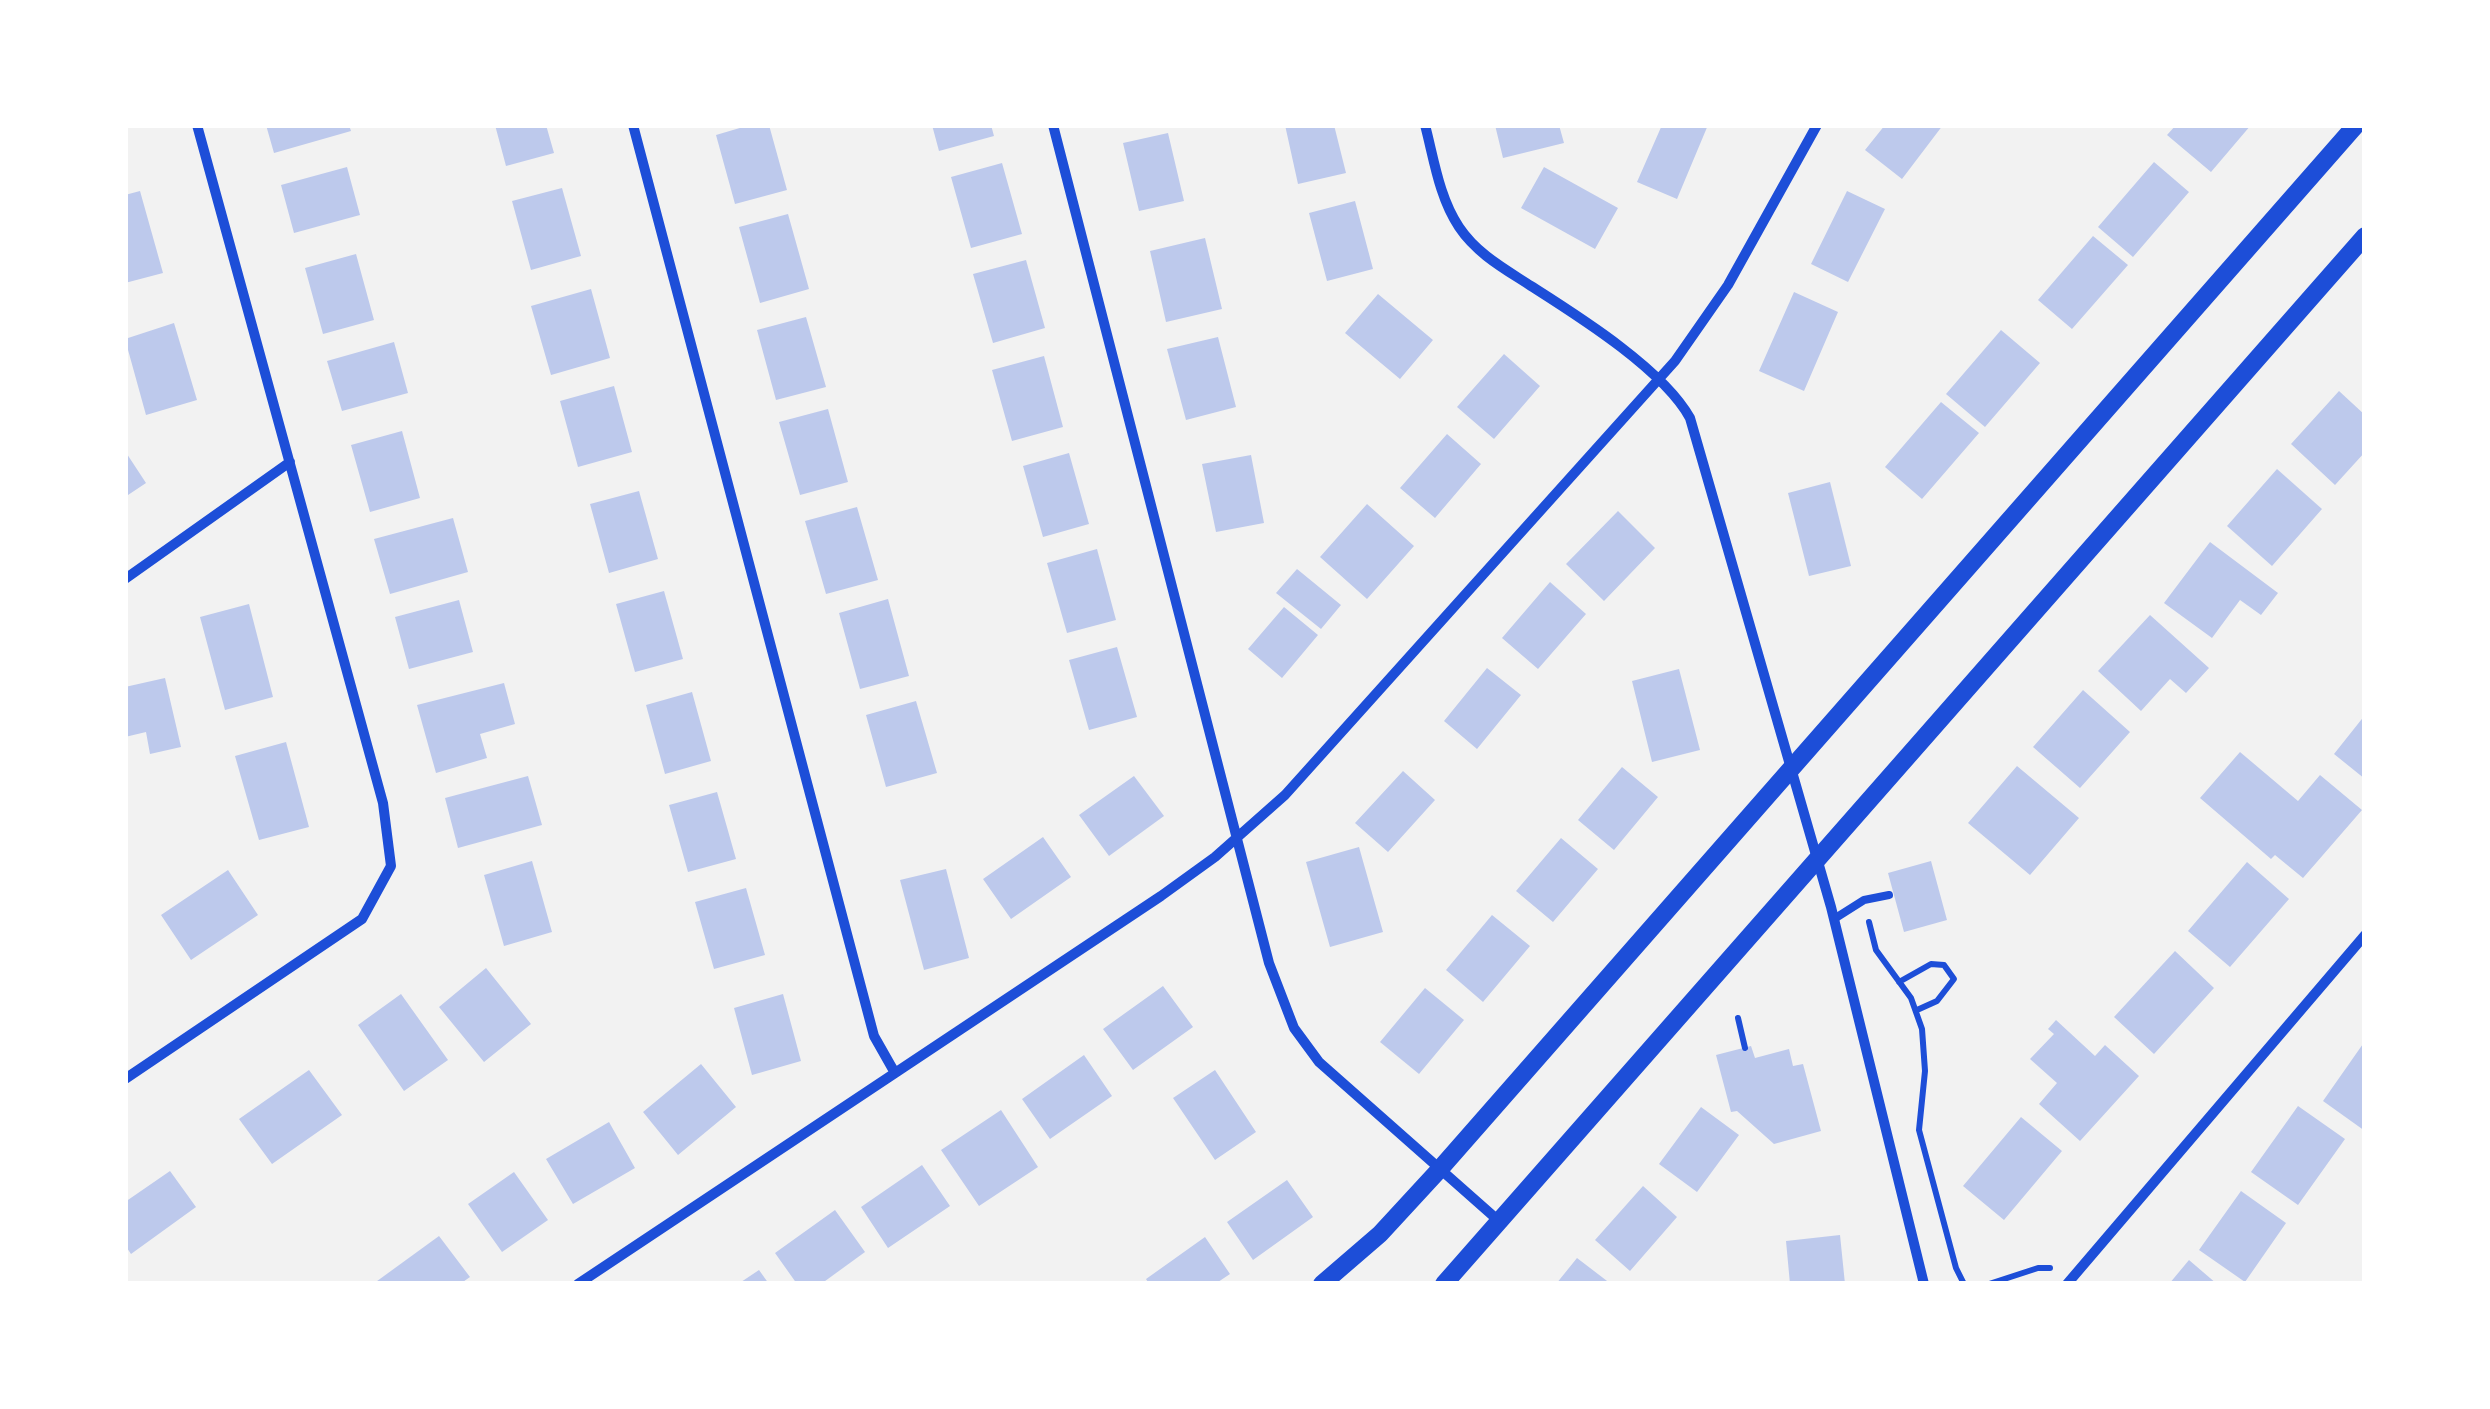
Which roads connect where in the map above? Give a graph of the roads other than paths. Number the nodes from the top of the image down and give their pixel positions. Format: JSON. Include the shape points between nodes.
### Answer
{"nodes":[{"id":1,"x":196,"y":125,"type":"edge"},
{"id":2,"x":632,"y":125,"type":"edge"},
{"id":3,"x":1054,"y":125,"type":"edge"},
{"id":4,"x":1425,"y":125,"type":"edge"},
{"id":5,"x":1817,"y":125,"type":"edge"},
{"id":6,"x":2356,"y":125,"type":"edge"},
{"id":7,"x":2365,"y":236,"type":"edge"},
{"id":8,"x":1659,"y":380,"type":"junction"},
{"id":9,"x":290,"y":462,"type":"junction"},
{"id":10,"x":125,"y":579,"type":"edge"},
{"id":11,"x":1790,"y":770,"type":"junction"},
{"id":12,"x":1238,"y":838,"type":"junction"},
{"id":13,"x":1817,"y":862,"type":"junction"},
{"id":14,"x":1889,"y":895,"type":"dead end"},
{"id":15,"x":1834,"y":919,"type":"junction"},
{"id":16,"x":2365,"y":934,"type":"edge"},
{"id":17,"x":894,"y":1072,"type":"junction"},
{"id":18,"x":125,"y":1079,"type":"edge"},
{"id":19,"x":1440,"y":1170,"type":"junction"},
{"id":20,"x":1501,"y":1223,"type":"junction"},
{"id":21,"x":578,"y":1284,"type":"edge"},
{"id":22,"x":1322,"y":1284,"type":"edge"},
{"id":23,"x":1444,"y":1284,"type":"edge"},
{"id":24,"x":1924,"y":1284,"type":"edge"},
{"id":25,"x":2067,"y":1284,"type":"edge"}],
"edges":[{"from":1,"to":9,"type":"street"},
{"from":2,"to":17,"type":"street","via":[[874,1036]]},
{"from":3,"to":12,"type":"street"},
{"from":4,"to":8,"type":"street","via":[[1446,202],[1472,243]]},
{"from":5,"to":8,"type":"street","via":[[1728,285]]},
{"from":6,"to":11,"type":"street"},
{"from":7,"to":13,"type":"street"},
{"from":8,"to":11,"type":"street","via":[[1690,418]]},
{"from":8,"to":12,"type":"street","via":[[1304,774]]},
{"from":9,"to":10,"type":"street"},
{"from":9,"to":18,"type":"street","via":[[384,803],[391,866],[362,919]]},
{"from":11,"to":13,"type":"street"},
{"from":11,"to":19,"type":"street"},
{"from":12,"to":17,"type":"street"},
{"from":12,"to":19,"type":"street","via":[[1269,963],[1294,1028],[1331,1073]]},
{"from":13,"to":15,"type":"street"},
{"from":13,"to":20,"type":"street"},
{"from":14,"to":15,"type":"lane","via":[[1864,900]]},
{"from":15,"to":24,"type":"street"},
{"from":16,"to":25,"type":"street"},
{"from":17,"to":21,"type":"street"},
{"from":19,"to":20,"type":"street"},
{"from":19,"to":22,"type":"street"},
{"from":20,"to":23,"type":"street"}]}
